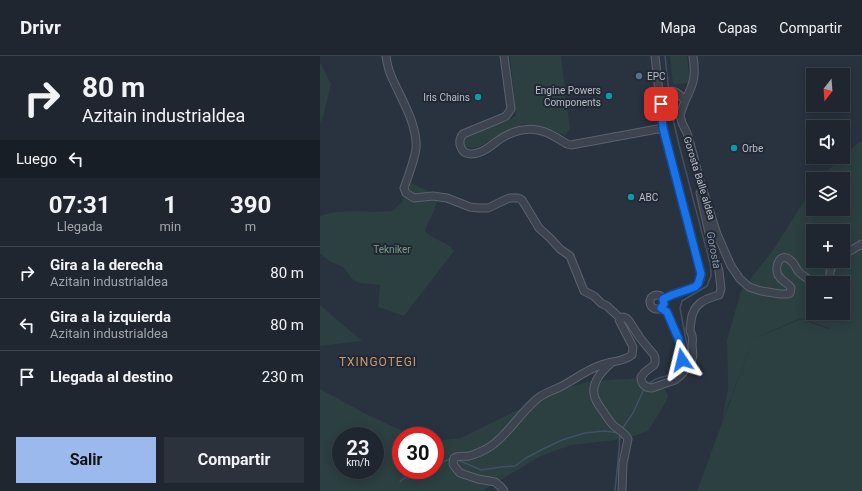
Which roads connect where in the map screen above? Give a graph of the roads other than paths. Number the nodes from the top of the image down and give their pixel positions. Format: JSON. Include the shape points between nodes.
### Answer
{"nodes":[{"id":1,"x":386,"y":56,"type":"edge"},
{"id":2,"x":504,"y":56,"type":"edge"},
{"id":3,"x":655,"y":56,"type":"edge"},
{"id":4,"x":693,"y":56,"type":"edge"},
{"id":5,"x":672,"y":91,"type":"dead end"},
{"id":6,"x":685,"y":101,"type":"junction"},
{"id":7,"x":663,"y":128,"type":"junction"},
{"id":8,"x":700,"y":181,"type":"junction"},
{"id":9,"x":862,"y":244,"type":"edge"},
{"id":10,"x":850,"y":251,"type":"edge"},
{"id":11,"x":806,"y":277,"type":"edge"},
{"id":12,"x":663,"y":299,"type":"junction"},
{"id":13,"x":661,"y":308,"type":"junction"},
{"id":14,"x":620,"y":318,"type":"junction"},
{"id":15,"x":612,"y":362,"type":"junction"},
{"id":16,"x":686,"y":362,"type":"junction"},
{"id":17,"x":504,"y":491,"type":"edge"},
{"id":18,"x":622,"y":491,"type":"edge"}],
"edges":[{"from":1,"to":14,"type":"street","via":[[393,80],[412,120],[415,137],[416,151],[404,188],[406,193],[414,198],[447,198],[479,208],[488,208],[509,198],[522,200],[538,228],[570,256],[584,291]]},
{"from":2,"to":7,"type":"street","via":[[511,109],[506,116],[463,134],[460,140],[461,148],[468,154],[480,152],[505,136],[521,130],[540,130],[571,145]]},
{"from":3,"to":7,"type":"street"},
{"from":4,"to":6,"type":"street","name":"Gorosta Balle aldea","via":[[694,80]]},
{"from":5,"to":6,"type":"street","via":[[679,93]]},
{"from":6,"to":8,"type":"street","name":"Gorosta Balle aldea","via":[[680,115]]},
{"from":7,"to":12,"type":"street","via":[[701,274],[695,287]]},
{"from":8,"to":11,"type":"street","name":"Gorosta Balle aldea","via":[[717,234],[731,266],[740,279],[749,287],[761,291],[788,294],[792,288],[781,280],[776,267],[780,259],[784,258],[790,260]]},
{"from":8,"to":16,"type":"street","via":[[699,190],[719,271],[721,290],[719,294],[697,305],[692,315],[690,330],[693,353],[692,360]]},
{"from":9,"to":10,"type":"street"},
{"from":12,"to":13,"type":"street","via":[[664,304]]},
{"from":12,"to":13,"type":"street","via":[[655,296],[650,302],[654,308]]},
{"from":13,"to":16,"type":"street","via":[[667,312],[682,352],[681,358]]},
{"from":14,"to":15,"type":"street","via":[[633,351],[628,358]]},
{"from":14,"to":16,"type":"street","via":[[626,318],[656,358],[654,366],[641,377],[646,387],[652,388],[675,380],[682,374]]},
{"from":15,"to":17,"type":"street","via":[[590,369],[540,397],[491,446],[468,456],[454,458],[453,464],[460,472],[495,482]]},
{"from":15,"to":18,"type":"street","via":[[600,374],[594,392],[597,403],[609,420],[628,439]]}]}
